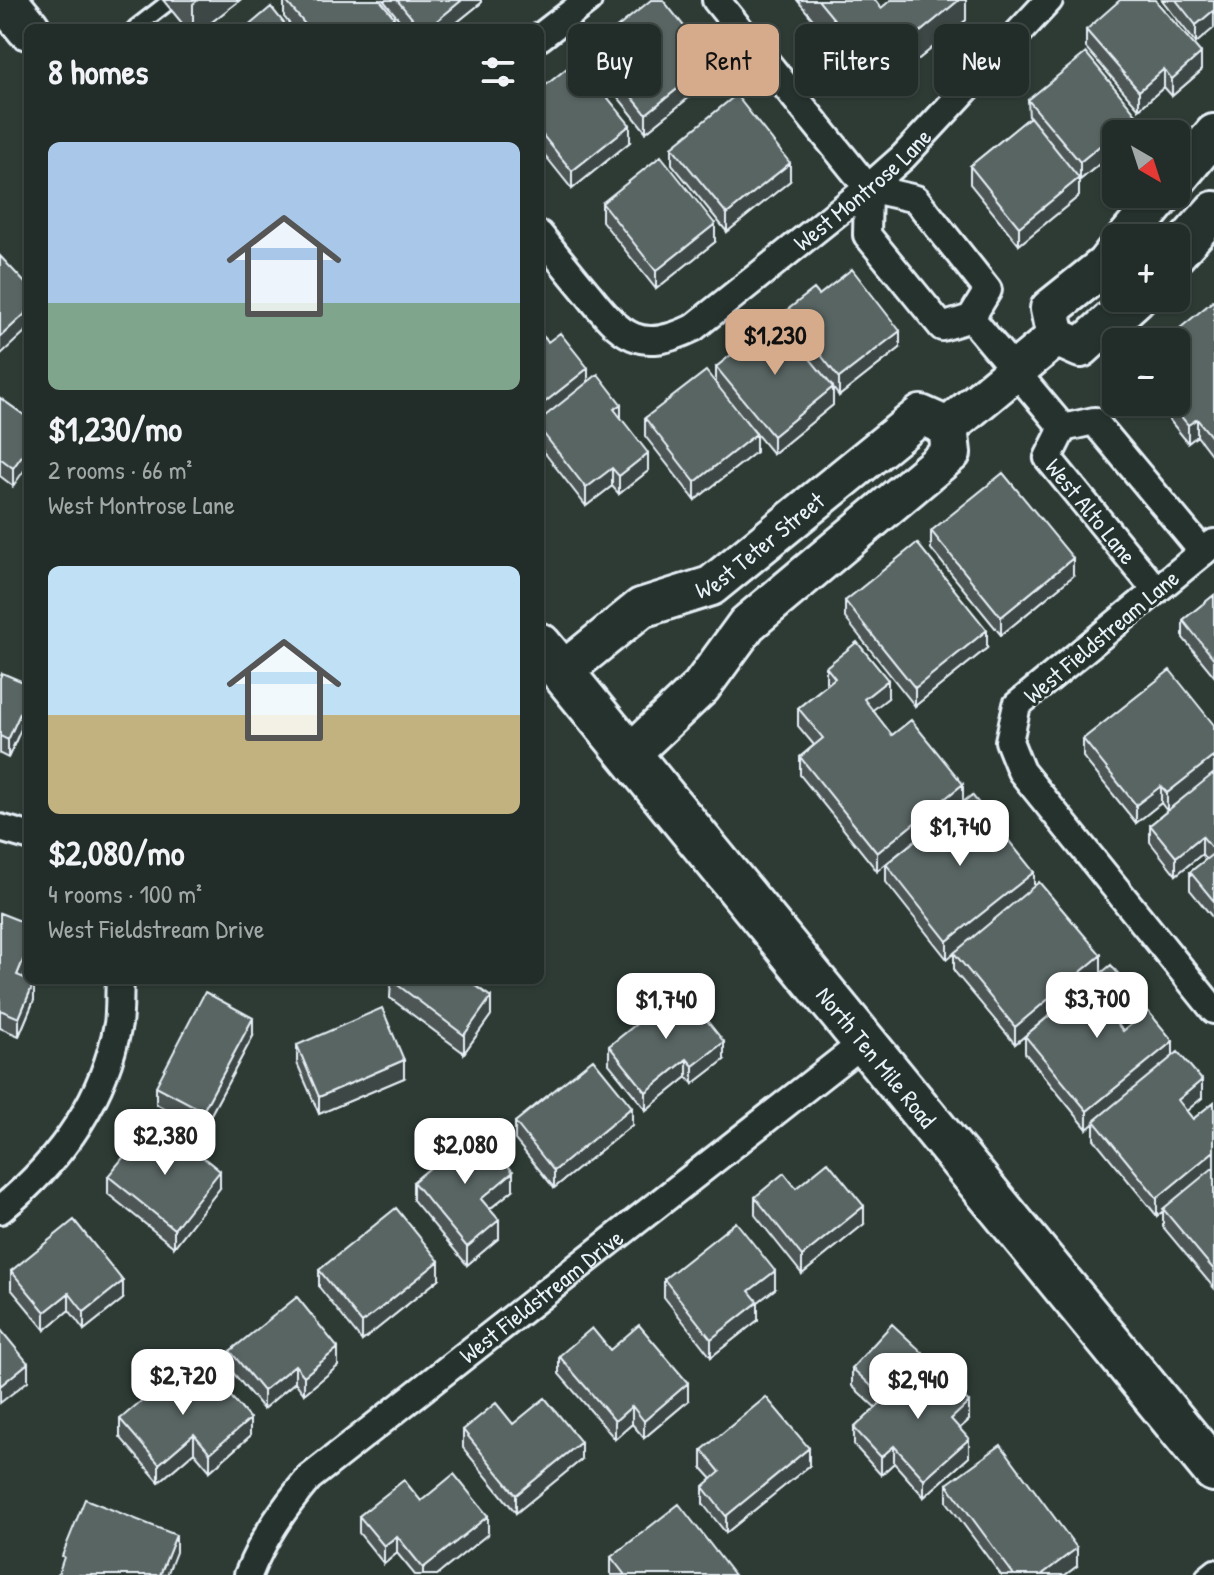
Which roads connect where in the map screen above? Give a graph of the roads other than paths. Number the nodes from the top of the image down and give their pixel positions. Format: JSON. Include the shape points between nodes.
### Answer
{"nodes":[{"id":1,"x":5,"y":0,"type":"edge"},
{"id":2,"x":588,"y":0,"type":"edge"},
{"id":3,"x":716,"y":0,"type":"edge"},
{"id":4,"x":1049,"y":0,"type":"edge"},
{"id":5,"x":166,"y":4,"type":"dead end"},
{"id":6,"x":25,"y":24,"type":"edge"},
{"id":7,"x":140,"y":24,"type":"edge"},
{"id":8,"x":544,"y":34,"type":"edge"},
{"id":9,"x":1214,"y":134,"type":"edge"},
{"id":10,"x":1190,"y":163,"type":"edge"},
{"id":11,"x":868,"y":188,"type":"junction"},
{"id":12,"x":1152,"y":208,"type":"edge"},
{"id":13,"x":1214,"y":211,"type":"edge"},
{"id":14,"x":1139,"y":224,"type":"edge"},
{"id":15,"x":1190,"y":238,"type":"edge"},
{"id":16,"x":544,"y":240,"type":"edge"},
{"id":17,"x":1102,"y":267,"type":"edge"},
{"id":18,"x":1121,"y":312,"type":"edge"},
{"id":19,"x":971,"y":318,"type":"junction"},
{"id":20,"x":1056,"y":337,"type":"junction"},
{"id":21,"x":1015,"y":371,"type":"junction"},
{"id":22,"x":948,"y":427,"type":"junction"},
{"id":23,"x":1063,"y":428,"type":"junction"},
{"id":24,"x":1208,"y":547,"type":"edge"},
{"id":25,"x":1156,"y":590,"type":"junction"},
{"id":26,"x":551,"y":659,"type":"edge"},
{"id":27,"x":629,"y":755,"type":"junction"},
{"id":28,"x":0,"y":828,"type":"edge"},
{"id":29,"x":24,"y":835,"type":"edge"},
{"id":30,"x":120,"y":984,"type":"edge"},
{"id":31,"x":1214,"y":1010,"type":"edge"},
{"id":32,"x":863,"y":1043,"type":"junction"},
{"id":33,"x":0,"y":1210,"type":"edge"},
{"id":34,"x":1214,"y":1470,"type":"edge"},
{"id":35,"x":1214,"y":1567,"type":"edge"},
{"id":36,"x":248,"y":1575,"type":"edge"},
{"id":37,"x":1204,"y":1575,"type":"edge"}],
"edges":[{"from":1,"to":6,"type":"main road"},
{"from":2,"to":8,"type":"street"},
{"from":3,"to":11,"type":"street"},
{"from":4,"to":11,"type":"street","name":"West Montrose Lane","via":[[919,142]]},
{"from":5,"to":7,"type":"lane"},
{"from":9,"to":10,"type":"street"},
{"from":11,"to":16,"type":"street","name":"West Montrose Lane","via":[[693,328],[672,338],[649,341],[612,324]]},
{"from":11,"to":19,"type":"street","via":[[867,235],[942,327]]},
{"from":11,"to":19,"type":"street","via":[[916,199],[988,290]]},
{"from":12,"to":14,"type":"street"},
{"from":13,"to":15,"type":"street"},
{"from":17,"to":20,"type":"street","via":[[1050,309]]},
{"from":18,"to":20,"type":"street","via":[[1081,348]]},
{"from":19,"to":21,"type":"street","name":"West Alto Lane"},
{"from":20,"to":21,"type":"street"},
{"from":21,"to":22,"type":"street"},
{"from":21,"to":23,"type":"street","name":"West Alto Lane"},
{"from":22,"to":26,"type":"street","name":"West Teter Street","via":[[921,415],[711,586],[641,608]]},
{"from":22,"to":27,"type":"street","via":[[951,453],[747,624],[701,687]]},
{"from":23,"to":24,"type":"street","name":"West Alto Lane","via":[[1094,421]]},
{"from":23,"to":25,"type":"street","name":"West Alto Lane","via":[[1048,458]]},
{"from":24,"to":25,"type":"street","name":"West Fieldstream Lane"},
{"from":25,"to":31,"type":"street","name":"West Fieldstream Lane","via":[[1017,705],[1009,741],[1021,771]]},
{"from":26,"to":27,"type":"main road","name":"North Ten Mile Road"},
{"from":27,"to":32,"type":"main road","name":"North Ten Mile Road"},
{"from":28,"to":29,"type":"street"},
{"from":30,"to":33,"type":"street","via":[[118,1022],[93,1099],[49,1166]]},
{"from":32,"to":34,"type":"main road","name":"North Ten Mile Road"},
{"from":32,"to":36,"type":"street","name":"West Fieldstream Drive","via":[[309,1478],[281,1510]]},
{"from":35,"to":37,"type":"lane"}]}
